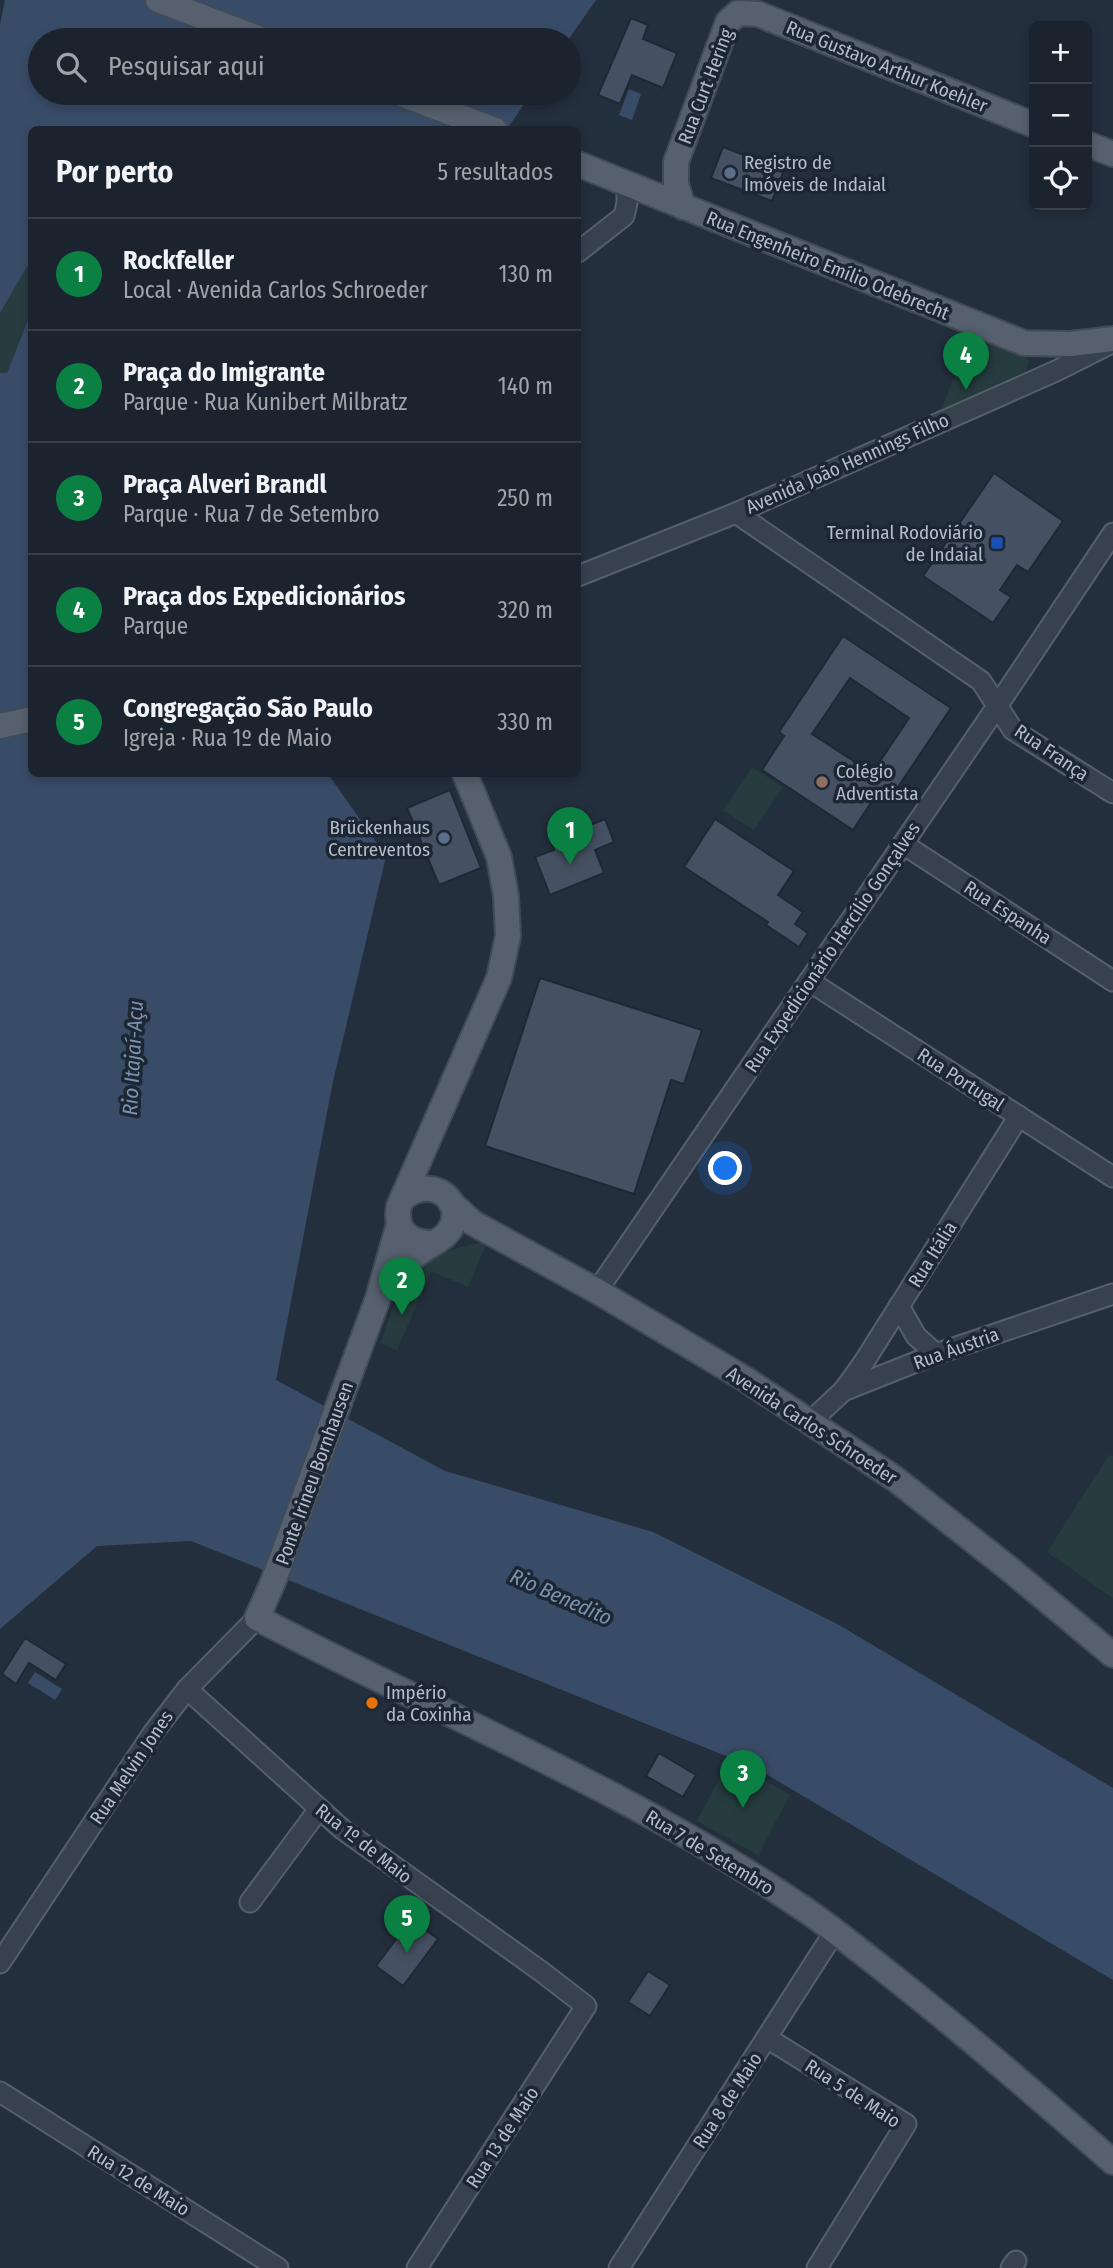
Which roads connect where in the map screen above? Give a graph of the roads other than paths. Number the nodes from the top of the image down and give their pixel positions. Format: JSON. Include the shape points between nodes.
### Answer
{"nodes":[{"id":1,"x":158,"y":0,"type":"edge"},
{"id":2,"x":738,"y":13,"type":"joint"},
{"id":3,"x":232,"y":28,"type":"edge"},
{"id":4,"x":430,"y":105,"type":"edge"},
{"id":5,"x":1029,"y":123,"type":"edge"},
{"id":6,"x":485,"y":126,"type":"edge"},
{"id":7,"x":1092,"y":146,"type":"edge"},
{"id":8,"x":1113,"y":154,"type":"edge"},
{"id":9,"x":676,"y":162,"type":"junction"},
{"id":10,"x":581,"y":164,"type":"edge"},
{"id":11,"x":627,"y":184,"type":"junction"},
{"id":12,"x":683,"y":206,"type":"junction"},
{"id":13,"x":581,"y":250,"type":"edge"},
{"id":14,"x":1113,"y":340,"type":"edge"},
{"id":15,"x":736,"y":513,"type":"junction"},
{"id":16,"x":1113,"y":533,"type":"edge"},
{"id":17,"x":581,"y":575,"type":"edge"},
{"id":18,"x":998,"y":705,"type":"junction"},
{"id":19,"x":28,"y":720,"type":"edge"},
{"id":20,"x":0,"y":726,"type":"edge"},
{"id":21,"x":466,"y":777,"type":"edge"},
{"id":22,"x":1113,"y":793,"type":"edge"},
{"id":23,"x":903,"y":844,"type":"junction"},
{"id":24,"x":809,"y":981,"type":"junction"},
{"id":25,"x":1113,"y":981,"type":"edge"},
{"id":26,"x":1018,"y":1116,"type":"junction"},
{"id":27,"x":439,"y":1119,"type":"junction"},
{"id":28,"x":1113,"y":1177,"type":"edge"},
{"id":29,"x":403,"y":1198,"type":"junction"},
{"id":30,"x":449,"y":1200,"type":"junction"},
{"id":31,"x":399,"y":1224,"type":"junction"},
{"id":32,"x":487,"y":1231,"type":"junction"},
{"id":33,"x":437,"y":1241,"type":"junction"},
{"id":34,"x":597,"y":1291,"type":"junction"},
{"id":35,"x":1113,"y":1294,"type":"edge"},
{"id":36,"x":378,"y":1298,"type":"junction"},
{"id":37,"x":899,"y":1306,"type":"junction"},
{"id":38,"x":936,"y":1354,"type":"junction"},
{"id":39,"x":843,"y":1391,"type":"junction"},
{"id":40,"x":810,"y":1422,"type":"junction"},
{"id":41,"x":273,"y":1582,"type":"joint"},
{"id":42,"x":257,"y":1618,"type":"junction"},
{"id":43,"x":1113,"y":1655,"type":"edge"},
{"id":44,"x":187,"y":1689,"type":"junction"},
{"id":45,"x":319,"y":1809,"type":"junction"},
{"id":46,"x":250,"y":1902,"type":"dead end"},
{"id":47,"x":835,"y":1931,"type":"junction"},
{"id":48,"x":0,"y":1963,"type":"edge"},
{"id":49,"x":586,"y":2006,"type":"joint"},
{"id":50,"x":767,"y":2038,"type":"junction"},
{"id":51,"x":0,"y":2092,"type":"edge"},
{"id":52,"x":1113,"y":2162,"type":"edge"},
{"id":53,"x":278,"y":2268,"type":"edge"},
{"id":54,"x":418,"y":2268,"type":"edge"},
{"id":55,"x":619,"y":2268,"type":"edge"},
{"id":56,"x":817,"y":2268,"type":"edge"}],
"edges":[{"from":1,"to":3,"type":"main road"},
{"from":2,"to":5,"type":"main road","name":"Rua Gustavo Arthur Koehler","via":[[758,14]]},
{"from":2,"to":9,"type":"main road","name":"Rua Curt Hering","via":[[728,22]]},
{"from":4,"to":6,"type":"main road"},
{"from":7,"to":8,"type":"main road"},
{"from":9,"to":11,"type":"main road","name":"Rua Curt Hering","via":[[656,179]]},
{"from":9,"to":12,"type":"main road","name":"Rua Curt Hering"},
{"from":10,"to":11,"type":"main road","name":"Rua Engenheiro Emílio Odebrecht"},
{"from":11,"to":12,"type":"main road","name":"Rua Engenheiro Emílio Odebrecht"},
{"from":11,"to":13,"type":"street","via":[[624,216]]},
{"from":12,"to":14,"type":"main road","name":"Rua Engenheiro Emílio Odebrecht","via":[[1024,343]]},
{"from":14,"to":15,"type":"street","name":"Avenida João Hennings Filho","via":[[1056,371]]},
{"from":15,"to":17,"type":"street","name":"Avenida João Hennings Filho"},
{"from":15,"to":18,"type":"street","name":"Rua França","via":[[981,681]]},
{"from":16,"to":18,"type":"street","name":"Rua Expedicionário Hercílio Gonçalves"},
{"from":18,"to":22,"type":"street","name":"Rua França","via":[[1013,730]]},
{"from":18,"to":23,"type":"street","name":"Rua Expedicionário Hercílio Gonçalves"},
{"from":19,"to":20,"type":"main road"},
{"from":21,"to":27,"type":"main road","via":[[499,858],[508,936],[499,978]]},
{"from":23,"to":24,"type":"street","name":"Rua Expedicionário Hercílio Gonçalves"},
{"from":23,"to":25,"type":"street","name":"Rua Espanha"},
{"from":24,"to":26,"type":"street","name":"Rua Portugal"},
{"from":24,"to":34,"type":"street","name":"Rua Expedicionário Hercílio Gonçalves"},
{"from":26,"to":28,"type":"street","name":"Rua Portugal"},
{"from":26,"to":37,"type":"street","name":"Rua Itália"},
{"from":27,"to":29,"type":"main road"},
{"from":27,"to":30,"type":"main road","via":[[435,1158]]},
{"from":29,"to":30,"type":"main road","via":[[429,1187]]},
{"from":29,"to":31,"type":"main road"},
{"from":30,"to":32,"type":"main road","name":"Avenida Carlos Schroeder"},
{"from":30,"to":33,"type":"main road","via":[[453,1222]]},
{"from":31,"to":33,"type":"main road","via":[[412,1240]]},
{"from":31,"to":36,"type":"main road"},
{"from":32,"to":33,"type":"main road","via":[[471,1230]]},
{"from":32,"to":34,"type":"main road","name":"Avenida Carlos Schroeder"},
{"from":33,"to":36,"type":"main road","via":[[401,1268]]},
{"from":34,"to":40,"type":"main road","name":"Avenida Carlos Schroeder"},
{"from":35,"to":38,"type":"street","name":"Rua Áustria"},
{"from":36,"to":41,"type":"main road","name":"Ponte Irineu Bornhausen"},
{"from":37,"to":38,"type":"street","via":[[916,1336]]},
{"from":37,"to":39,"type":"street","name":"Rua Itália"},
{"from":38,"to":39,"type":"street","name":"Rua Áustria"},
{"from":39,"to":40,"type":"street","name":"Rua Áustria"},
{"from":40,"to":43,"type":"main road","name":"Avenida Carlos Schroeder","via":[[894,1478]]},
{"from":41,"to":42,"type":"main road","name":"Rua Melvin Jones"},
{"from":42,"to":44,"type":"street","name":"Rua Melvin Jones"},
{"from":42,"to":47,"type":"main road","name":"Rua 7 de Setembro","via":[[642,1812],[798,1904]]},
{"from":44,"to":45,"type":"street","name":"Rua 1º de Maio"},
{"from":44,"to":48,"type":"street","name":"Rua Melvin Jones","via":[[153,1732]]},
{"from":45,"to":46,"type":"street"},
{"from":45,"to":49,"type":"street","name":"Rua 1º de Maio"},
{"from":47,"to":50,"type":"street","name":"Rua 8 de Maio"},
{"from":47,"to":52,"type":"main road","name":"Rua 7 de Setembro"},
{"from":49,"to":54,"type":"street","name":"Rua 13 de Maio"},
{"from":50,"to":55,"type":"street","name":"Rua 8 de Maio"},
{"from":50,"to":56,"type":"street","name":"Rua 5 de Maio","via":[[906,2124]]},
{"from":51,"to":53,"type":"street","name":"Rua 12 de Maio"}]}
